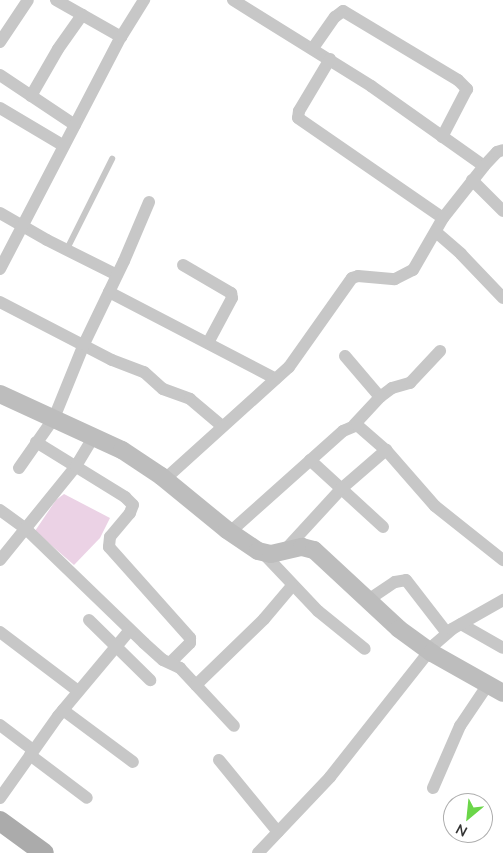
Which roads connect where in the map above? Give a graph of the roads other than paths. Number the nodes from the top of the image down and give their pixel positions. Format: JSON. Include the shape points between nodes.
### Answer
{"nodes":[{"id":1,"x":28,"y":0,"type":"edge"},
{"id":2,"x":56,"y":0,"type":"edge"},
{"id":3,"x":144,"y":0,"type":"edge"},
{"id":4,"x":233,"y":0,"type":"edge"},
{"id":5,"x":82,"y":15,"type":"junction"},
{"id":6,"x":121,"y":37,"type":"junction"},
{"id":7,"x":0,"y":42,"type":"edge"},
{"id":8,"x":312,"y":48,"type":"junction"},
{"id":9,"x":330,"y":59,"type":"junction"},
{"id":10,"x":0,"y":76,"type":"edge"},
{"id":11,"x":31,"y":96,"type":"junction"},
{"id":12,"x":0,"y":108,"type":"edge"},
{"id":13,"x":76,"y":125,"type":"junction"},
{"id":14,"x":442,"y":137,"type":"junction"},
{"id":15,"x":64,"y":146,"type":"junction"},
{"id":16,"x":503,"y":150,"type":"edge"},
{"id":17,"x":112,"y":159,"type":"dead end"},
{"id":18,"x":484,"y":166,"type":"junction"},
{"id":19,"x":472,"y":180,"type":"junction"},
{"id":20,"x":149,"y":202,"type":"dead end"},
{"id":21,"x":503,"y":211,"type":"edge"},
{"id":22,"x":0,"y":213,"type":"edge"},
{"id":23,"x":443,"y":218,"type":"junction"},
{"id":24,"x":22,"y":226,"type":"junction"},
{"id":25,"x":436,"y":232,"type":"junction"},
{"id":26,"x":67,"y":249,"type":"junction"},
{"id":27,"x":183,"y":265,"type":"dead end"},
{"id":28,"x":0,"y":269,"type":"edge"},
{"id":29,"x":117,"y":275,"type":"junction"},
{"id":30,"x":109,"y":292,"type":"junction"},
{"id":31,"x":501,"y":292,"type":"edge"},
{"id":32,"x":0,"y":302,"type":"edge"},
{"id":33,"x":208,"y":342,"type":"junction"},
{"id":34,"x":84,"y":344,"type":"junction"},
{"id":35,"x":440,"y":351,"type":"dead end"},
{"id":36,"x":345,"y":356,"type":"dead end"},
{"id":37,"x":276,"y":379,"type":"junction"},
{"id":38,"x":0,"y":394,"type":"edge"},
{"id":39,"x":380,"y":397,"type":"junction"},
{"id":40,"x":54,"y":418,"type":"junction"},
{"id":41,"x":354,"y":425,"type":"junction"},
{"id":42,"x":222,"y":426,"type":"junction"},
{"id":43,"x":94,"y":436,"type":"junction"},
{"id":44,"x":36,"y":442,"type":"junction"},
{"id":45,"x":386,"y":450,"type":"junction"},
{"id":46,"x":310,"y":460,"type":"junction"},
{"id":47,"x":76,"y":466,"type":"junction"},
{"id":48,"x":18,"y":468,"type":"dead end"},
{"id":49,"x":165,"y":479,"type":"junction"},
{"id":50,"x":341,"y":489,"type":"junction"},
{"id":51,"x":0,"y":510,"type":"edge"},
{"id":52,"x":383,"y":527,"type":"dead end"},
{"id":53,"x":26,"y":529,"type":"junction"},
{"id":54,"x":230,"y":532,"type":"junction"},
{"id":55,"x":285,"y":550,"type":"junction"},
{"id":56,"x":263,"y":553,"type":"junction"},
{"id":57,"x":0,"y":560,"type":"edge"},
{"id":58,"x":503,"y":560,"type":"edge"},
{"id":59,"x":292,"y":586,"type":"junction"},
{"id":60,"x":368,"y":600,"type":"junction"},
{"id":61,"x":503,"y":600,"type":"edge"},
{"id":62,"x":89,"y":620,"type":"dead end"},
{"id":63,"x":461,"y":624,"type":"junction"},
{"id":64,"x":130,"y":630,"type":"junction"},
{"id":65,"x":0,"y":632,"type":"edge"},
{"id":66,"x":447,"y":633,"type":"junction"},
{"id":67,"x":116,"y":647,"type":"junction"},
{"id":68,"x":503,"y":648,"type":"edge"},
{"id":69,"x":365,"y":649,"type":"dead end"},
{"id":70,"x":430,"y":650,"type":"junction"},
{"id":71,"x":171,"y":662,"type":"junction"},
{"id":72,"x":150,"y":680,"type":"dead end"},
{"id":73,"x":196,"y":685,"type":"junction"},
{"id":74,"x":495,"y":690,"type":"edge"},
{"id":75,"x":78,"y":691,"type":"junction"},
{"id":76,"x":63,"y":710,"type":"junction"},
{"id":77,"x":0,"y":725,"type":"edge"},
{"id":78,"x":234,"y":726,"type":"dead end"},
{"id":79,"x":31,"y":753,"type":"junction"},
{"id":80,"x":219,"y":760,"type":"dead end"},
{"id":81,"x":133,"y":762,"type":"dead end"},
{"id":82,"x":433,"y":788,"type":"dead end"},
{"id":83,"x":0,"y":798,"type":"edge"},
{"id":84,"x":87,"y":798,"type":"dead end"},
{"id":85,"x":0,"y":821,"type":"edge"},
{"id":86,"x":278,"y":832,"type":"junction"},
{"id":87,"x":32,"y":849,"type":"edge"},
{"id":88,"x":258,"y":853,"type":"edge"}],
"edges":[{"from":1,"to":7,"type":"street"},
{"from":2,"to":5,"type":"street"},
{"from":3,"to":6,"type":"street"},
{"from":4,"to":8,"type":"street"},
{"from":5,"to":6,"type":"street"},
{"from":5,"to":11,"type":"street"},
{"from":6,"to":13,"type":"street"},
{"from":8,"to":9,"type":"street"},
{"from":8,"to":14,"type":"street","via":[[334,17],[343,11],[458,80],[468,90]]},
{"from":9,"to":14,"type":"street"},
{"from":9,"to":23,"type":"street","via":[[298,118]]},
{"from":10,"to":11,"type":"street"},
{"from":11,"to":13,"type":"street"},
{"from":12,"to":15,"type":"street"},
{"from":13,"to":15,"type":"street"},
{"from":14,"to":18,"type":"street"},
{"from":15,"to":24,"type":"street"},
{"from":16,"to":18,"type":"street"},
{"from":17,"to":26,"type":"lane"},
{"from":18,"to":19,"type":"street"},
{"from":19,"to":21,"type":"street"},
{"from":19,"to":23,"type":"street"},
{"from":20,"to":29,"type":"street"},
{"from":22,"to":24,"type":"street"},
{"from":23,"to":25,"type":"street"},
{"from":24,"to":26,"type":"street"},
{"from":24,"to":28,"type":"street"},
{"from":25,"to":31,"type":"street"},
{"from":25,"to":37,"type":"street","via":[[408,274],[396,280],[352,278],[289,367]]},
{"from":26,"to":29,"type":"street"},
{"from":27,"to":33,"type":"street","via":[[232,293]]},
{"from":29,"to":30,"type":"street"},
{"from":30,"to":33,"type":"street"},
{"from":30,"to":34,"type":"street"},
{"from":32,"to":34,"type":"street"},
{"from":33,"to":37,"type":"street"},
{"from":34,"to":40,"type":"street"},
{"from":34,"to":42,"type":"street","via":[[112,360],[144,372],[163,389],[190,399]]},
{"from":35,"to":39,"type":"street","via":[[410,383],[392,388]]},
{"from":36,"to":39,"type":"street"},
{"from":37,"to":42,"type":"street"},
{"from":38,"to":40,"type":"street"},
{"from":39,"to":41,"type":"street"},
{"from":40,"to":43,"type":"street"},
{"from":40,"to":44,"type":"street"},
{"from":41,"to":45,"type":"street","via":[[361,426]]},
{"from":41,"to":46,"type":"street"},
{"from":42,"to":49,"type":"street"},
{"from":43,"to":47,"type":"street"},
{"from":43,"to":49,"type":"street","via":[[122,450]]},
{"from":44,"to":47,"type":"street"},
{"from":44,"to":48,"type":"street"},
{"from":45,"to":50,"type":"street"},
{"from":45,"to":58,"type":"street","via":[[435,506]]},
{"from":46,"to":50,"type":"street"},
{"from":46,"to":54,"type":"street"},
{"from":47,"to":53,"type":"street"},
{"from":47,"to":71,"type":"street","via":[[133,505],[110,537],[109,547],[190,638]]},
{"from":49,"to":54,"type":"street"},
{"from":50,"to":52,"type":"street"},
{"from":50,"to":55,"type":"street"},
{"from":51,"to":53,"type":"street"},
{"from":53,"to":57,"type":"street"},
{"from":53,"to":64,"type":"street"},
{"from":54,"to":56,"type":"street"},
{"from":55,"to":56,"type":"street","via":[[275,554]]},
{"from":55,"to":60,"type":"street","via":[[302,547],[314,550]]},
{"from":56,"to":59,"type":"street"},
{"from":59,"to":69,"type":"street"},
{"from":59,"to":73,"type":"street","via":[[264,619]]},
{"from":60,"to":66,"type":"street","via":[[395,582],[406,580]]},
{"from":60,"to":70,"type":"street","via":[[399,630]]},
{"from":61,"to":63,"type":"street"},
{"from":62,"to":67,"type":"street"},
{"from":63,"to":66,"type":"street"},
{"from":63,"to":68,"type":"street"},
{"from":64,"to":67,"type":"street"},
{"from":64,"to":71,"type":"street","via":[[163,660]]},
{"from":65,"to":75,"type":"street"},
{"from":66,"to":70,"type":"street"},
{"from":67,"to":72,"type":"street"},
{"from":67,"to":75,"type":"street"},
{"from":70,"to":74,"type":"street"},
{"from":70,"to":86,"type":"street","via":[[330,777]]},
{"from":71,"to":73,"type":"street"},
{"from":73,"to":78,"type":"street"},
{"from":74,"to":82,"type":"street","via":[[460,726]]},
{"from":75,"to":76,"type":"street"},
{"from":76,"to":79,"type":"street"},
{"from":76,"to":81,"type":"street"},
{"from":77,"to":79,"type":"street"},
{"from":79,"to":83,"type":"street"},
{"from":79,"to":84,"type":"street"},
{"from":80,"to":86,"type":"street"},
{"from":85,"to":87,"type":"main road"},
{"from":86,"to":88,"type":"street"}]}
